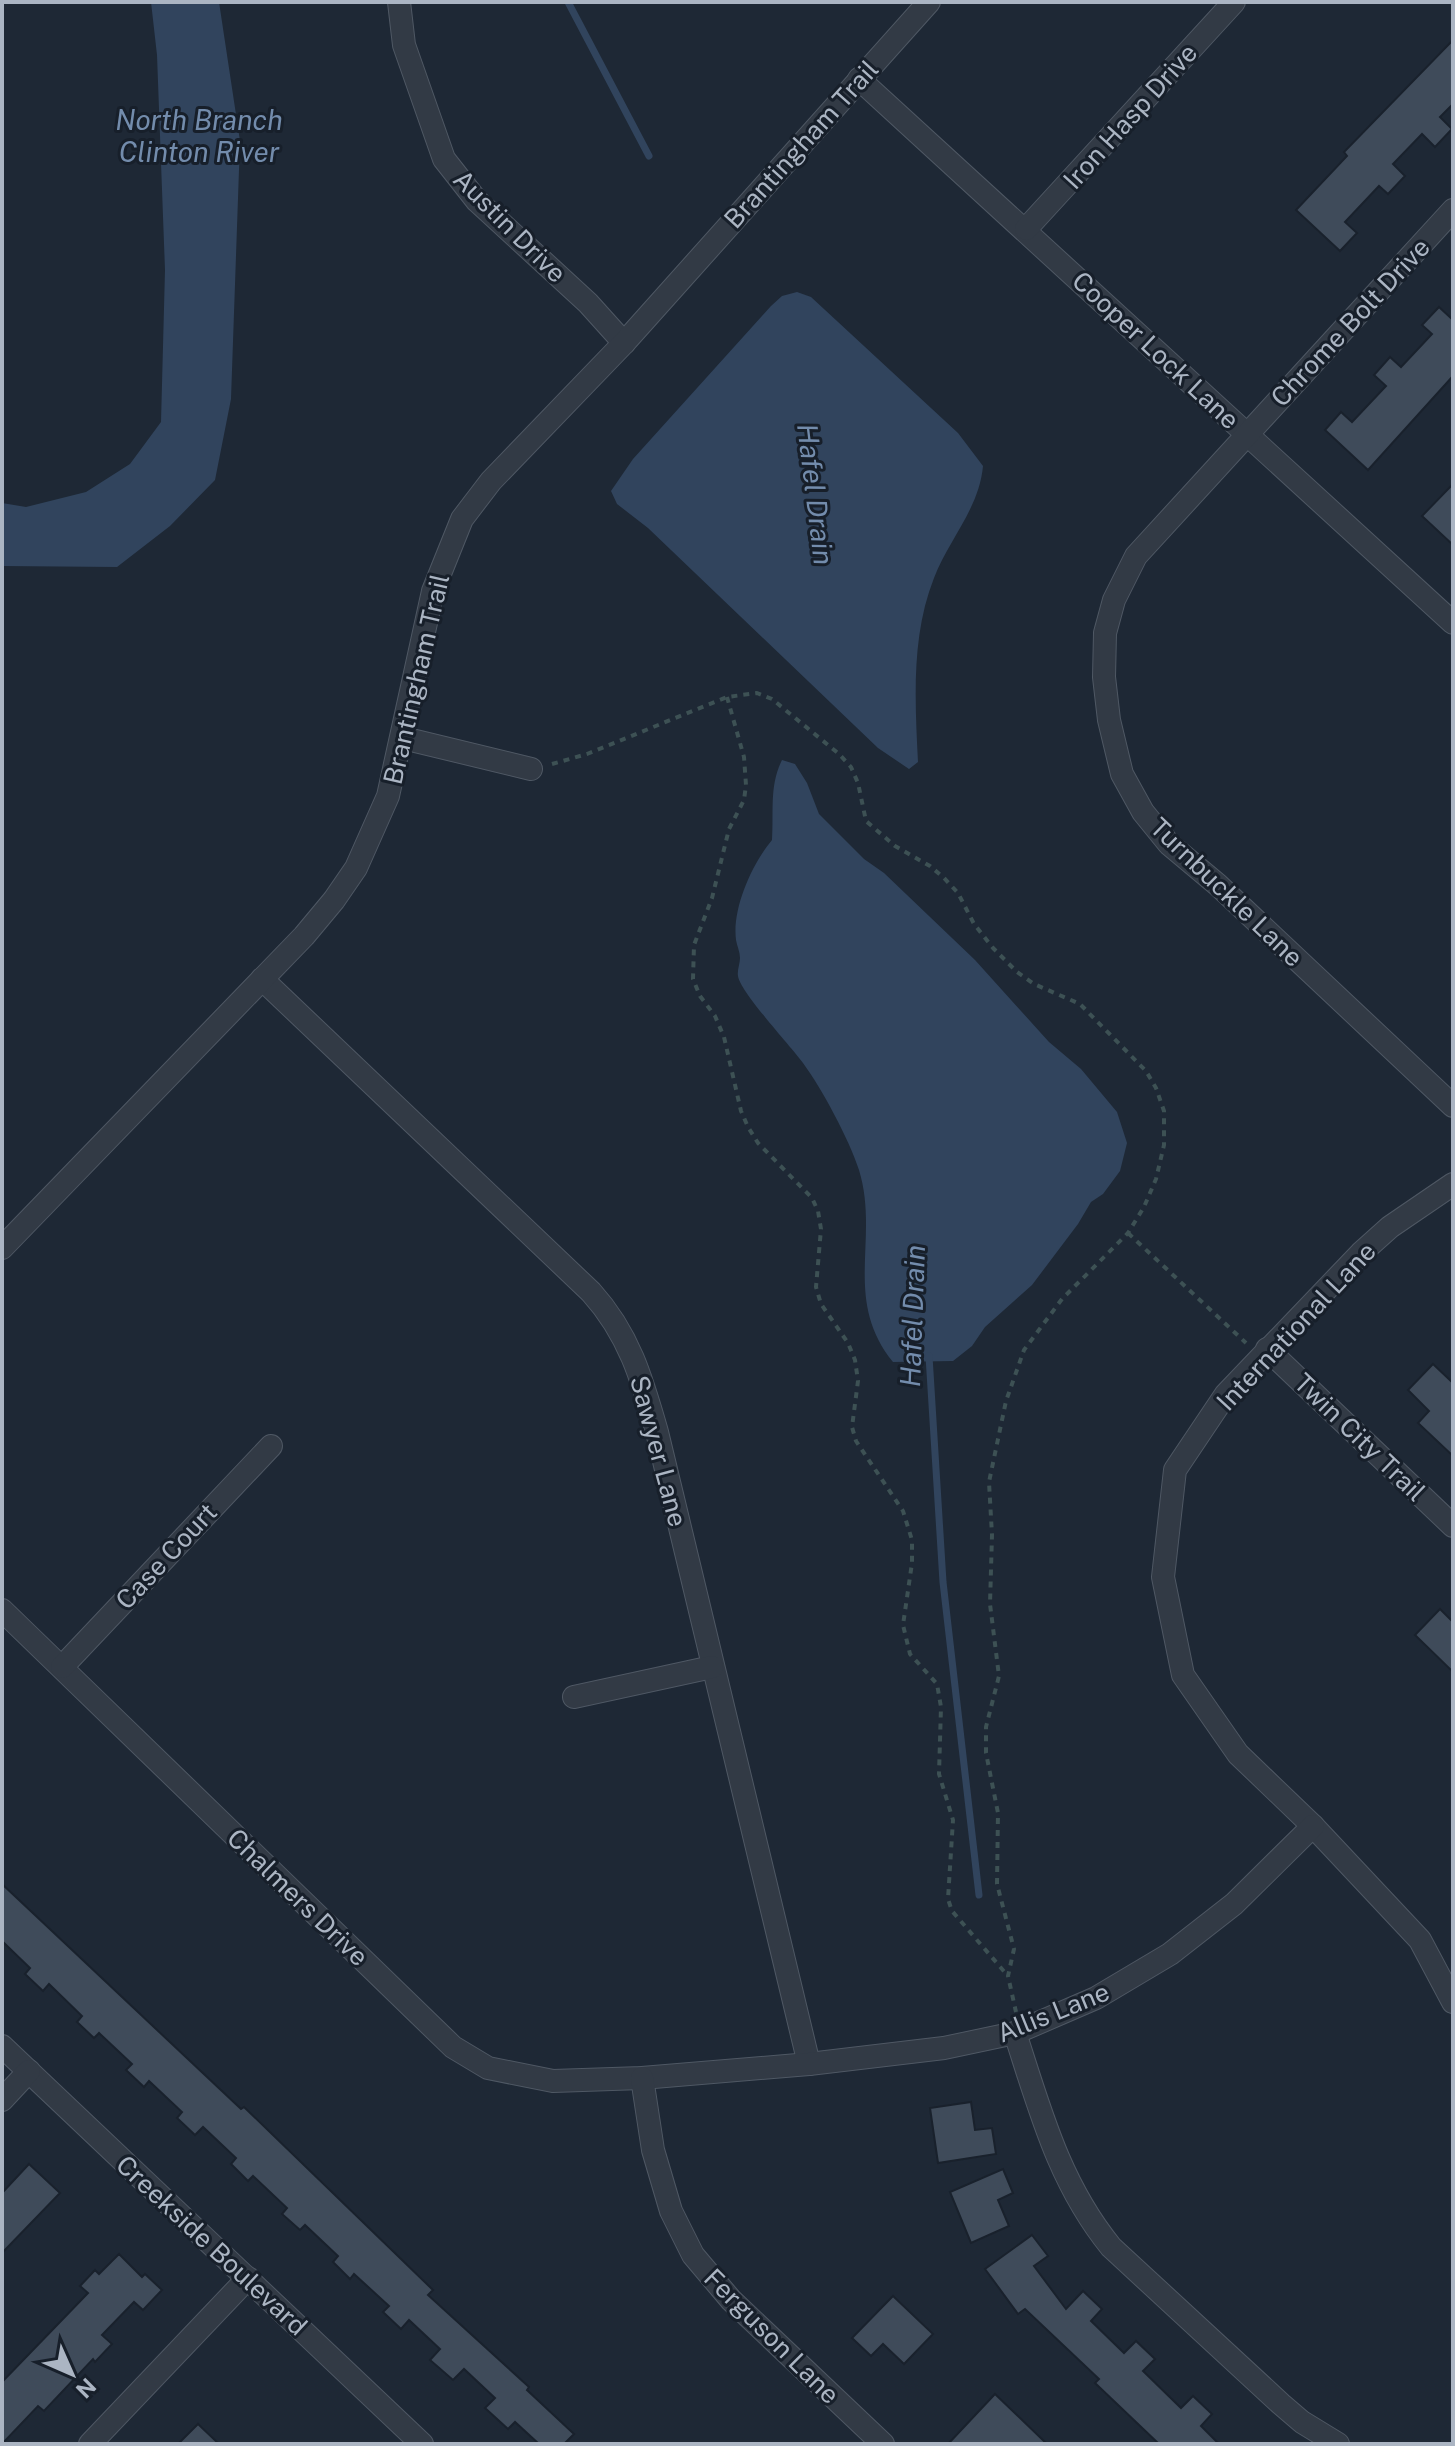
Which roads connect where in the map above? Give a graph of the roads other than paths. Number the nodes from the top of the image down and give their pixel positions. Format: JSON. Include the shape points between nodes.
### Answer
{"nodes":[{"id":1,"x":399,"y":2,"type":"edge"},
{"id":2,"x":929,"y":2,"type":"edge"},
{"id":3,"x":1234,"y":2,"type":"edge"},
{"id":4,"x":859,"y":79,"type":"junction"},
{"id":5,"x":1453,"y":210,"type":"edge"},
{"id":6,"x":1026,"y":229,"type":"junction"},
{"id":7,"x":624,"y":343,"type":"junction"},
{"id":8,"x":1247,"y":434,"type":"junction"},
{"id":9,"x":1453,"y":623,"type":"edge"},
{"id":10,"x":403,"y":738,"type":"junction"},
{"id":11,"x":531,"y":769,"type":"road end"},
{"id":12,"x":262,"y":979,"type":"junction"},
{"id":13,"x":1453,"y":1106,"type":"edge"},
{"id":14,"x":1453,"y":1184,"type":"edge"},
{"id":15,"x":2,"y":1248,"type":"edge"},
{"id":16,"x":1263,"y":1353,"type":"junction"},
{"id":17,"x":271,"y":1446,"type":"dead end"},
{"id":18,"x":1453,"y":1526,"type":"edge"},
{"id":19,"x":2,"y":1610,"type":"edge"},
{"id":20,"x":62,"y":1667,"type":"junction"},
{"id":21,"x":712,"y":1667,"type":"junction"},
{"id":22,"x":574,"y":1697,"type":"dead end"},
{"id":23,"x":1313,"y":1826,"type":"junction"},
{"id":24,"x":1453,"y":2002,"type":"edge"},
{"id":25,"x":1019,"y":2031,"type":"junction"},
{"id":26,"x":2,"y":2046,"type":"edge"},
{"id":27,"x":809,"y":2064,"type":"junction"},
{"id":28,"x":29,"y":2071,"type":"junction"},
{"id":29,"x":642,"y":2078,"type":"junction"},
{"id":30,"x":2,"y":2100,"type":"edge"},
{"id":31,"x":248,"y":2278,"type":"junction"},
{"id":32,"x":90,"y":2444,"type":"edge"},
{"id":33,"x":422,"y":2444,"type":"edge"},
{"id":34,"x":883,"y":2444,"type":"edge"},
{"id":35,"x":1338,"y":2444,"type":"edge"}],
"edges":[{"from":1,"to":7,"type":"street","name":"Austin Drive","via":[[404,45],[444,159],[477,201]]},
{"from":2,"to":4,"type":"street","name":"Brantingham Trail"},
{"from":3,"to":6,"type":"street","name":"Iron Hasp Drive"},
{"from":4,"to":6,"type":"street","name":"Cooper Lock Lane"},
{"from":4,"to":7,"type":"street","name":"Brantingham Trail"},
{"from":5,"to":8,"type":"street","name":"Chrome Bolt Drive"},
{"from":6,"to":8,"type":"street","name":"Cooper Lock Lane"},
{"from":7,"to":10,"type":"street","name":"Brantingham Trail","via":[[491,481],[462,519],[433,591]]},
{"from":8,"to":9,"type":"street","name":"Cooper Lock Lane"},
{"from":8,"to":13,"type":"street","name":"Turnbuckle Lane","via":[[1136,556],[1114,600],[1105,633],[1104,677],[1122,774],[1169,844]]},
{"from":10,"to":11,"type":"street"},
{"from":10,"to":12,"type":"street","name":"Brantingham Trail","via":[[388,796],[356,868],[324,912]]},
{"from":12,"to":15,"type":"street","name":"Brantingham Trail"},
{"from":12,"to":21,"type":"street","name":"Sawyer Lane","via":[[611,1314],[643,1380]]},
{"from":14,"to":16,"type":"street","name":"International Lane","via":[[1371,1244]]},
{"from":16,"to":18,"type":"street","name":"Twin City Trail"},
{"from":16,"to":23,"type":"street","name":"International Lane","via":[[1226,1394],[1175,1470],[1163,1577],[1183,1675],[1238,1754]]},
{"from":17,"to":20,"type":"street","name":"Case Court"},
{"from":19,"to":20,"type":"street","name":"Chalmers Drive"},
{"from":20,"to":29,"type":"street","name":"Chalmers Drive","via":[[453,2047],[488,2068],[553,2081]]},
{"from":21,"to":22,"type":"street"},
{"from":21,"to":27,"type":"street","name":"Sawyer Lane"},
{"from":23,"to":24,"type":"street","name":"International Lane","via":[[1420,1940]]},
{"from":23,"to":25,"type":"street","name":"Allis Lane","via":[[1234,1904],[1170,1954],[1096,1998]]},
{"from":25,"to":27,"type":"street","name":"Allis Lane","via":[[944,2048]]},
{"from":25,"to":35,"type":"street","via":[[1047,2133],[1093,2225],[1281,2404]]},
{"from":26,"to":28,"type":"street","name":"Creekside Boulevard"},
{"from":27,"to":29,"type":"street","name":"Allis Lane"},
{"from":28,"to":30,"type":"street"},
{"from":28,"to":31,"type":"street","name":"Creekside Boulevard"},
{"from":29,"to":34,"type":"street","name":"Ferguson Lane","via":[[666,2196],[693,2255],[731,2300]]},
{"from":31,"to":32,"type":"street"},
{"from":31,"to":33,"type":"street","name":"Creekside Boulevard"}]}
